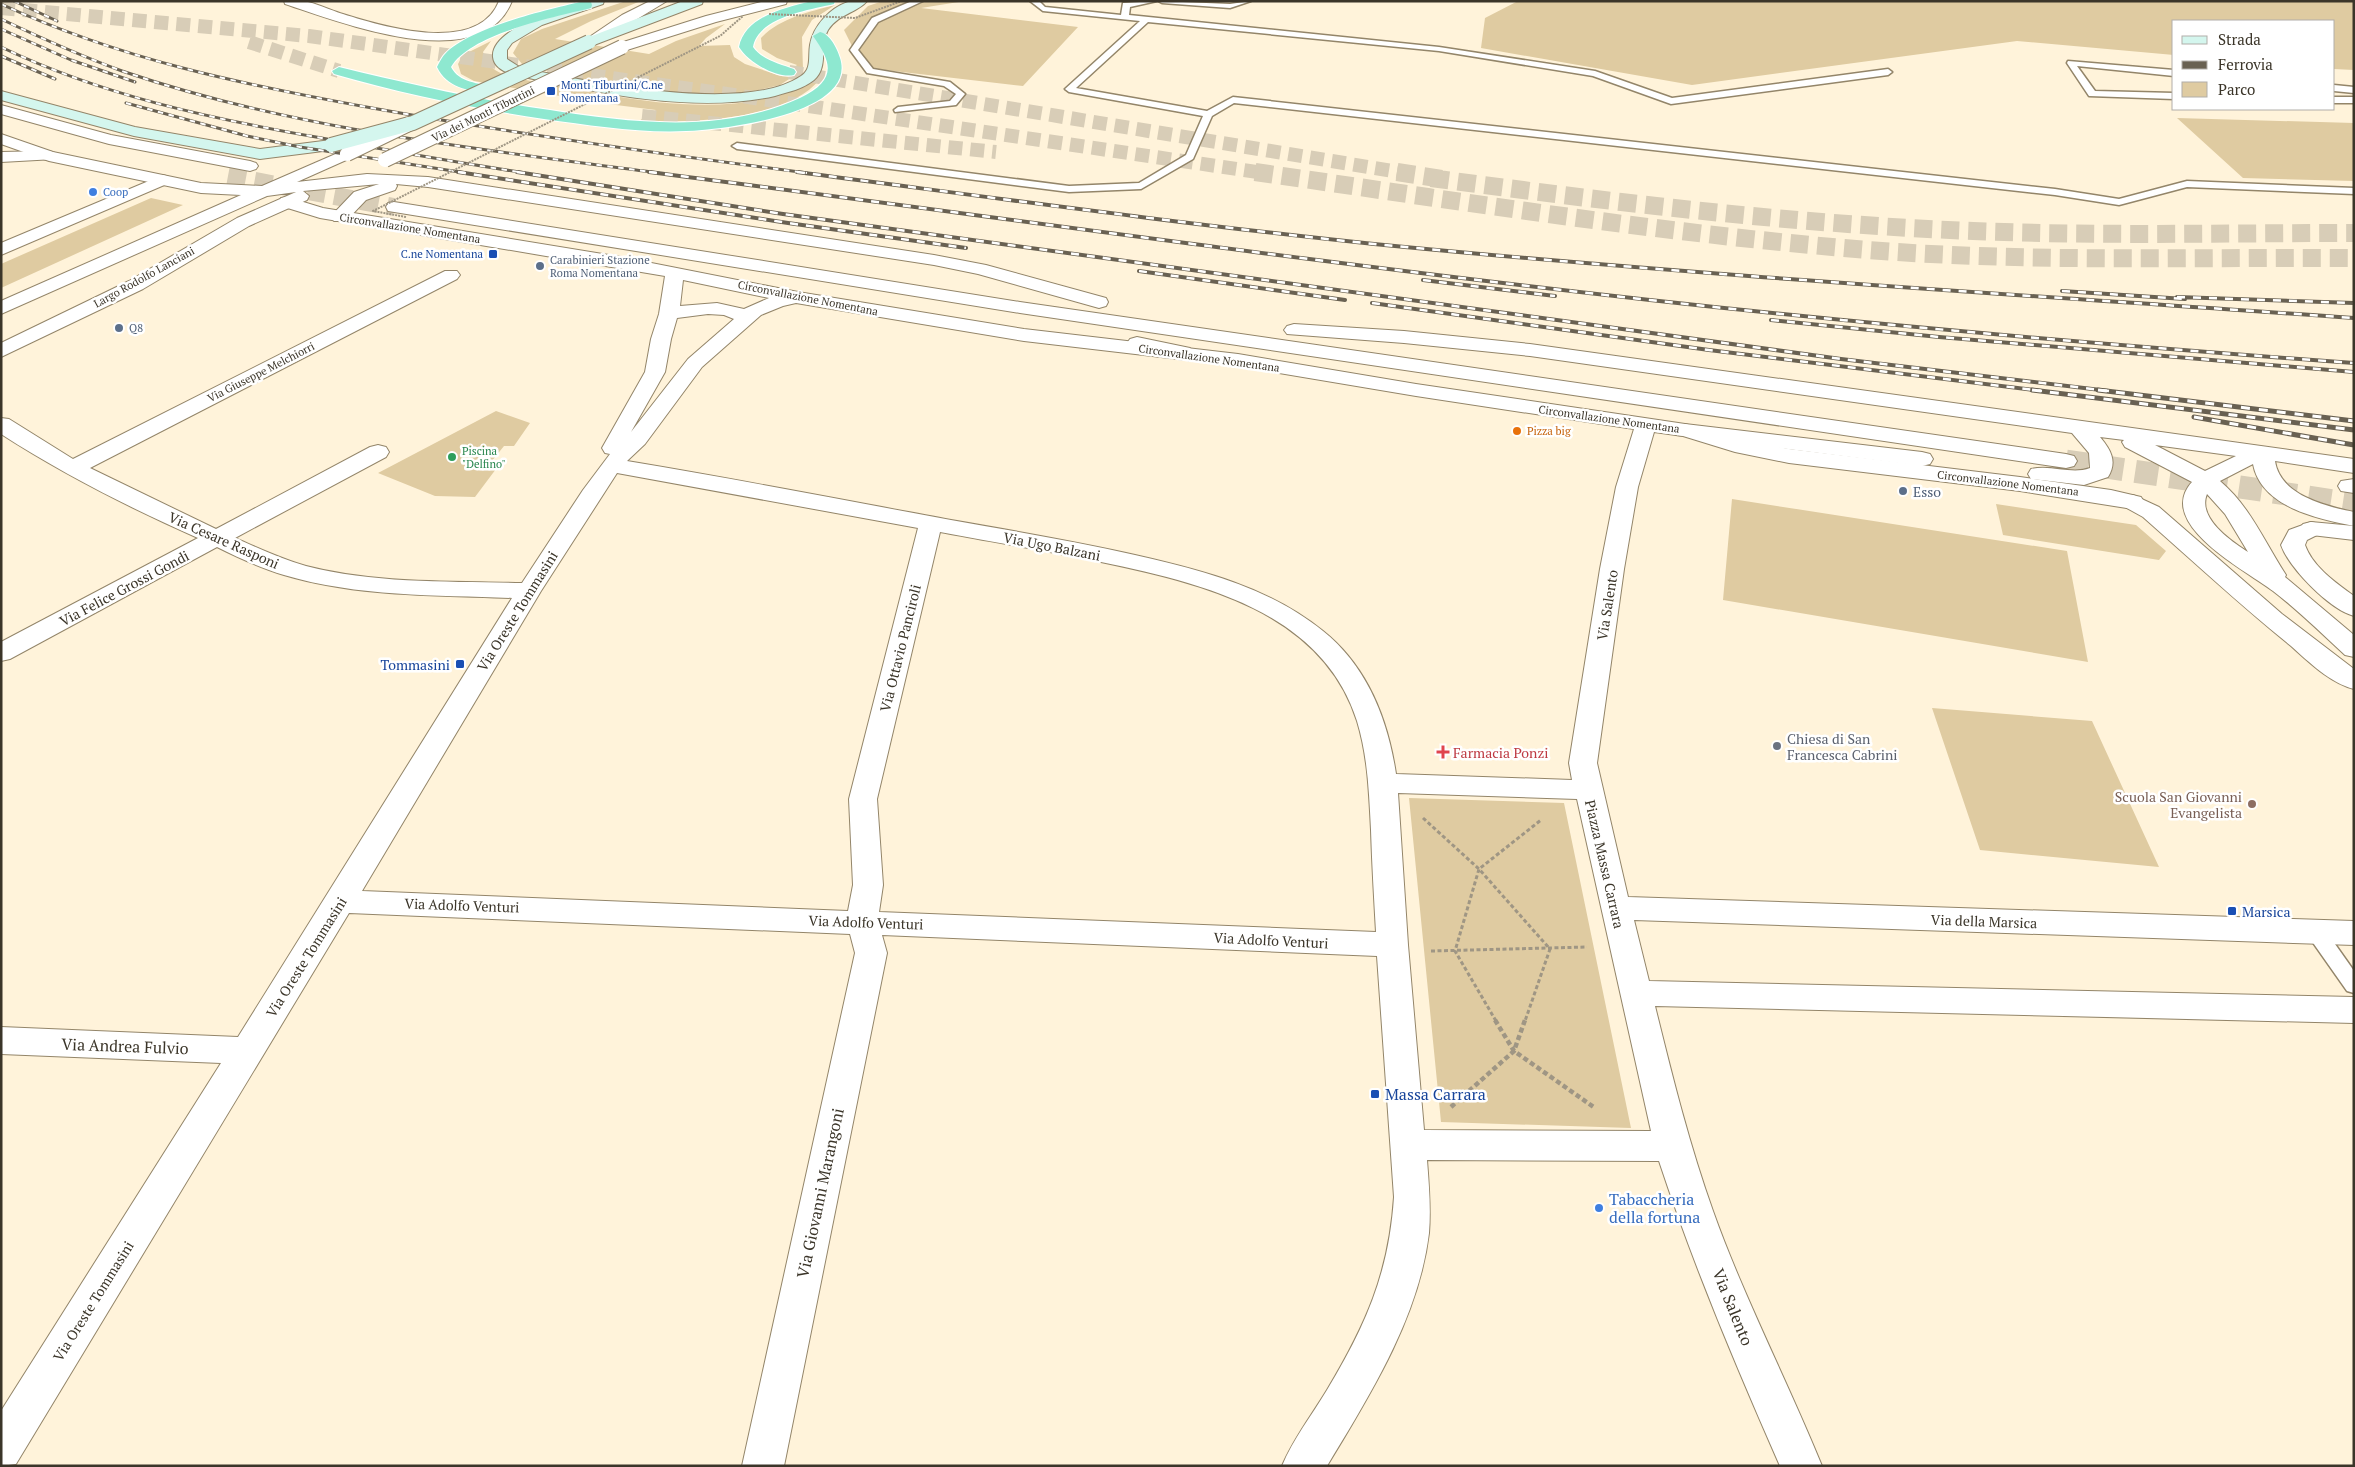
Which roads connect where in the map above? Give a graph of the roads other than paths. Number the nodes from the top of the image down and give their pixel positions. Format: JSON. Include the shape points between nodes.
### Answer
{"nodes":[{"id":1,"x":290,"y":1,"type":"edge"},
{"id":2,"x":506,"y":1,"type":"edge"},
{"id":3,"x":661,"y":1,"type":"edge"},
{"id":4,"x":697,"y":1,"type":"edge"},
{"id":5,"x":733,"y":1,"type":"edge"},
{"id":6,"x":782,"y":1,"type":"edge"},
{"id":7,"x":829,"y":1,"type":"edge"},
{"id":8,"x":861,"y":1,"type":"edge"},
{"id":9,"x":919,"y":1,"type":"edge"},
{"id":10,"x":1034,"y":1,"type":"edge"},
{"id":11,"x":1152,"y":1,"type":"edge"},
{"id":12,"x":1162,"y":1,"type":"edge"},
{"id":13,"x":1247,"y":1,"type":"edge"},
{"id":14,"x":592,"y":3,"type":"edge"},
{"id":15,"x":1125,"y":17,"type":"junction"},
{"id":16,"x":1147,"y":19,"type":"junction"},
{"id":17,"x":820,"y":36,"type":"junction"},
{"id":18,"x":589,"y":42,"type":"junction"},
{"id":19,"x":622,"y":47,"type":"junction"},
{"id":20,"x":339,"y":71,"type":"tunnel mouth"},
{"id":21,"x":789,"y":72,"type":"tunnel mouth"},
{"id":22,"x":1888,"y":72,"type":"dead end"},
{"id":23,"x":2172,"y":73,"type":"edge"},
{"id":24,"x":2335,"y":88,"type":"edge"},
{"id":25,"x":2354,"y":90,"type":"edge"},
{"id":26,"x":1,"y":95,"type":"edge"},
{"id":27,"x":2172,"y":96,"type":"edge"},
{"id":28,"x":2335,"y":100,"type":"edge"},
{"id":29,"x":2354,"y":100,"type":"edge"},
{"id":30,"x":1,"y":110,"type":"edge"},
{"id":31,"x":898,"y":110,"type":"dead end"},
{"id":32,"x":1208,"y":114,"type":"junction"},
{"id":33,"x":642,"y":116,"type":"tunnel mouth"},
{"id":34,"x":413,"y":123,"type":"junction"},
{"id":35,"x":1,"y":124,"type":"edge"},
{"id":36,"x":1,"y":138,"type":"edge"},
{"id":37,"x":432,"y":138,"type":"junction"},
{"id":38,"x":738,"y":146,"type":"dead end"},
{"id":39,"x":1,"y":147,"type":"edge"},
{"id":40,"x":42,"y":154,"type":"junction"},
{"id":41,"x":1,"y":157,"type":"edge"},
{"id":42,"x":255,"y":160,"type":"junction"},
{"id":43,"x":228,"y":176,"type":"tunnel mouth"},
{"id":44,"x":163,"y":180,"type":"junction"},
{"id":45,"x":337,"y":182,"type":"junction"},
{"id":46,"x":419,"y":187,"type":"junction"},
{"id":47,"x":201,"y":188,"type":"junction"},
{"id":48,"x":264,"y":191,"type":"junction"},
{"id":49,"x":2354,"y":191,"type":"edge"},
{"id":50,"x":287,"y":202,"type":"junction"},
{"id":51,"x":307,"y":210,"type":"junction"},
{"id":52,"x":400,"y":212,"type":"tunnel mouth"},
{"id":53,"x":340,"y":217,"type":"junction"},
{"id":54,"x":192,"y":222,"type":"junction"},
{"id":55,"x":1,"y":250,"type":"edge"},
{"id":56,"x":674,"y":272,"type":"junction"},
{"id":57,"x":451,"y":275,"type":"dead end"},
{"id":58,"x":820,"y":277,"type":"junction"},
{"id":59,"x":136,"y":284,"type":"junction"},
{"id":60,"x":798,"y":298,"type":"junction"},
{"id":61,"x":1,"y":308,"type":"edge"},
{"id":62,"x":669,"y":314,"type":"junction"},
{"id":63,"x":745,"y":317,"type":"junction"},
{"id":64,"x":1294,"y":330,"type":"junction"},
{"id":65,"x":1,"y":351,"type":"edge"},
{"id":66,"x":1183,"y":352,"type":"junction"},
{"id":67,"x":1238,"y":360,"type":"junction"},
{"id":68,"x":1587,"y":392,"type":"junction"},
{"id":69,"x":1,"y":424,"type":"edge"},
{"id":70,"x":1646,"y":424,"type":"junction"},
{"id":71,"x":2078,"y":427,"type":"junction"},
{"id":72,"x":1685,"y":430,"type":"junction"},
{"id":73,"x":2110,"y":431,"type":"junction"},
{"id":74,"x":378,"y":452,"type":"dead end"},
{"id":75,"x":2262,"y":452,"type":"junction"},
{"id":76,"x":611,"y":465,"type":"junction"},
{"id":77,"x":72,"y":468,"type":"junction"},
{"id":78,"x":2352,"y":479,"type":"edge"},
{"id":79,"x":2205,"y":481,"type":"junction"},
{"id":80,"x":2354,"y":519,"type":"edge"},
{"id":81,"x":931,"y":523,"type":"junction"},
{"id":82,"x":2354,"y":533,"type":"edge"},
{"id":83,"x":216,"y":538,"type":"junction"},
{"id":84,"x":2280,"y":585,"type":"junction"},
{"id":85,"x":528,"y":590,"type":"junction"},
{"id":86,"x":2354,"y":609,"type":"edge"},
{"id":87,"x":2354,"y":649,"type":"edge"},
{"id":88,"x":1,"y":653,"type":"edge"},
{"id":89,"x":2354,"y":681,"type":"edge"},
{"id":90,"x":1383,"y":784,"type":"junction"},
{"id":91,"x":1588,"y":790,"type":"junction"},
{"id":92,"x":340,"y":901,"type":"junction"},
{"id":93,"x":1614,"y":908,"type":"junction"},
{"id":94,"x":862,"y":922,"type":"junction"},
{"id":95,"x":2316,"y":932,"type":"junction"},
{"id":96,"x":2354,"y":933,"type":"edge"},
{"id":97,"x":1392,"y":945,"type":"junction"},
{"id":98,"x":2354,"y":986,"type":"edge"},
{"id":99,"x":1635,"y":993,"type":"junction"},
{"id":100,"x":2354,"y":1010,"type":"edge"},
{"id":101,"x":1,"y":1040,"type":"edge"},
{"id":102,"x":248,"y":1051,"type":"junction"},
{"id":103,"x":1408,"y":1145,"type":"junction"},
{"id":104,"x":1672,"y":1145,"type":"junction"},
{"id":105,"x":1,"y":1449,"type":"edge"},
{"id":106,"x":763,"y":1466,"type":"edge"},
{"id":107,"x":1303,"y":1466,"type":"edge"},
{"id":108,"x":1801,"y":1466,"type":"edge"}],
"edges":[{"from":1,"to":2,"type":"street","via":[[364,25],[414,36],[445,36],[477,29],[498,18]]},
{"from":3,"to":18,"type":"street"},
{"from":4,"to":18,"type":"main road","name":"Via dei Monti Tiburtini"},
{"from":5,"to":19,"type":"street","name":"Via dei Monti Tiburtini","via":[[663,24]]},
{"from":6,"to":19,"type":"street"},
{"from":7,"to":21,"type":"highway","via":[[773,18],[747,36],[746,47],[751,55]]},
{"from":8,"to":17,"type":"main road","via":[[832,17]]},
{"from":9,"to":31,"type":"lane","via":[[875,20],[854,50],[870,71],[947,84],[961,94],[953,103]]},
{"from":10,"to":15,"type":"lane","via":[[1043,9]]},
{"from":11,"to":15,"type":"lane","via":[[1126,5]]},
{"from":12,"to":13,"type":"lane","via":[[1230,6]]},
{"from":14,"to":17,"type":"main road","via":[[517,32],[500,47],[498,53],[502,61],[514,71],[535,76],[685,100],[729,100],[778,91],[807,78],[816,66]]},
{"from":14,"to":33,"type":"highway","via":[[522,22],[476,40],[446,58],[444,70],[455,81],[473,86],[548,102]]},
{"from":15,"to":16,"type":"lane"},
{"from":16,"to":22,"type":"lane","via":[[1440,48],[1595,74],[1671,102]]},
{"from":16,"to":32,"type":"lane","via":[[1069,89]]},
{"from":17,"to":20,"type":"highway","via":[[835,64],[833,80],[828,87],[810,99],[772,113],[688,127],[626,126],[482,105],[390,86]]},
{"from":18,"to":34,"type":"main road","name":"Via dei Monti Tiburtini","bridge":true},
{"from":19,"to":37,"type":"street","name":"Via dei Monti Tiburtini","bridge":true},
{"from":23,"to":27,"type":"lane","via":[[2071,64],[2092,94]]},
{"from":24,"to":25,"type":"lane"},
{"from":26,"to":42,"type":"main road"},
{"from":28,"to":29,"type":"lane"},
{"from":30,"to":42,"type":"street","via":[[109,139]]},
{"from":32,"to":38,"type":"lane","via":[[1190,157],[1141,186],[1069,189]]},
{"from":32,"to":49,"type":"lane","via":[[1233,100],[2055,192],[2119,202],[2187,184]]},
{"from":34,"to":42,"type":"main road","bridge":true,"via":[[331,145]]},
{"from":34,"to":48,"type":"street","name":"Via dei Monti Tiburtini","bridge":true},
{"from":35,"to":43,"type":"street","via":[[91,148]]},
{"from":36,"to":40,"type":"street"},
{"from":37,"to":45,"type":"street","name":"Via dei Monti Tiburtini","bridge":true},
{"from":37,"to":46,"type":"street","via":[[423,161]]},
{"from":39,"to":40,"type":"street"},
{"from":40,"to":41,"type":"street"},
{"from":40,"to":44,"type":"street"},
{"from":42,"to":47,"type":"street","via":[[270,160],[260,171]]},
{"from":44,"to":47,"type":"street"},
{"from":44,"to":55,"type":"street"},
{"from":45,"to":46,"type":"street","via":[[382,179]]},
{"from":45,"to":48,"type":"street"},
{"from":45,"to":50,"type":"street","name":"Via dei Monti Tiburtini"},
{"from":46,"to":53,"type":"street","via":[[384,187],[364,194],[353,201]]},
{"from":46,"to":64,"type":"street","name":"Circonvallazione Nomentana","via":[[697,244]]},
{"from":47,"to":48,"type":"street"},
{"from":47,"to":54,"type":"street","via":[[207,203]]},
{"from":48,"to":50,"type":"street","name":"Circonvallazione Nomentana"},
{"from":48,"to":54,"type":"street","name":"Largo Rodolfo Lanciani"},
{"from":50,"to":51,"type":"street","name":"Circonvallazione Nomentana"},
{"from":50,"to":59,"type":"street","name":"Largo Rodolfo Lanciani","via":[[214,238]]},
{"from":51,"to":53,"type":"street","name":"Circonvallazione Nomentana"},
{"from":51,"to":59,"type":"street","via":[[184,267]]},
{"from":52,"to":58,"type":"street","name":"Circonvallazione Nomentana"},
{"from":53,"to":56,"type":"street","name":"Circonvallazione Nomentana"},
{"from":54,"to":61,"type":"street","name":"Largo Rodolfo Lanciani"},
{"from":56,"to":60,"type":"street","name":"Circonvallazione Nomentana"},
{"from":56,"to":62,"type":"street","name":"Via Oreste Tommasini"},
{"from":57,"to":77,"type":"street","name":"Via Giuseppe Melchiorri"},
{"from":58,"to":66,"type":"street"},
{"from":58,"to":68,"type":"street","name":"Circonvallazione Nomentana"},
{"from":59,"to":65,"type":"street","name":"Largo Rodolfo Lanciani"},
{"from":60,"to":63,"type":"street","name":"Via Oreste Tommasini","via":[[768,305]]},
{"from":60,"to":66,"type":"street","name":"Circonvallazione Nomentana","via":[[1053,340]]},
{"from":62,"to":63,"type":"street","via":[[721,308]]},
{"from":62,"to":76,"type":"street","name":"Via Oreste Tommasini","via":[[655,372],[617,438]]},
{"from":63,"to":76,"type":"street","name":"Via Oreste Tommasini","via":[[684,375],[637,439]]},
{"from":64,"to":68,"type":"street","name":"Circonvallazione Nomentana","via":[[2064,452]]},
{"from":64,"to":71,"type":"street","via":[[1530,350]]},
{"from":66,"to":67,"type":"street","name":"Circonvallazione Nomentana"},
{"from":67,"to":68,"type":"street"},
{"from":67,"to":70,"type":"street","name":"Circonvallazione Nomentana"},
{"from":69,"to":77,"type":"street","name":"Via Cesare Rasponi"},
{"from":70,"to":72,"type":"street","name":"Circonvallazione Nomentana"},
{"from":70,"to":91,"type":"street","name":"Via Salento","via":[[1627,487],[1612,570],[1583,763]]},
{"from":71,"to":72,"type":"street","via":[[2104,461],[2098,474],[2084,478]]},
{"from":71,"to":73,"type":"street"},
{"from":72,"to":89,"type":"street","name":"Circonvallazione Nomentana","via":[[1771,453],[2133,502],[2151,512],[2280,624]]},
{"from":73,"to":75,"type":"street"},
{"from":73,"to":79,"type":"street"},
{"from":74,"to":83,"type":"street","name":"Via Felice Grossi Gondi"},
{"from":75,"to":78,"type":"street"},
{"from":75,"to":79,"type":"street"},
{"from":75,"to":80,"type":"street","via":[[2268,476],[2286,494],[2314,507]]},
{"from":76,"to":81,"type":"street","name":"Via Ugo Balzani"},
{"from":76,"to":85,"type":"street","name":"Via Oreste Tommasini"},
{"from":77,"to":83,"type":"street","name":"Via Cesare Rasponi"},
{"from":79,"to":84,"type":"street","via":[[2232,508]]},
{"from":79,"to":84,"type":"street","via":[[2194,497],[2199,519],[2235,555]]},
{"from":81,"to":90,"type":"street","name":"Via Ugo Balzani","via":[[1177,572],[1234,590],[1279,612],[1316,638],[1349,674],[1372,721]]},
{"from":81,"to":94,"type":"street","name":"Via Ottavio Panciroli","via":[[863,799],[868,885]]},
{"from":82,"to":86,"type":"street","via":[[2312,528],[2295,536],[2292,542],[2295,553],[2319,580]]},
{"from":83,"to":85,"type":"street","name":"Via Cesare Rasponi","via":[[272,564],[340,580]]},
{"from":83,"to":88,"type":"street","name":"Via Felice Grossi Gondi"},
{"from":84,"to":87,"type":"street"},
{"from":85,"to":92,"type":"street","name":"Via Oreste Tommasini"},
{"from":90,"to":91,"type":"street","name":"Piazza Massa Carrara"},
{"from":90,"to":97,"type":"street"},
{"from":91,"to":93,"type":"street","name":"Piazza Massa Carrara"},
{"from":92,"to":94,"type":"street","name":"Via Adolfo Venturi"},
{"from":92,"to":102,"type":"street","name":"Via Oreste Tommasini"},
{"from":93,"to":95,"type":"street","name":"Via della Marsica"},
{"from":93,"to":99,"type":"street","name":"Piazza Massa Carrara"},
{"from":94,"to":97,"type":"street","name":"Via Adolfo Venturi"},
{"from":94,"to":106,"type":"street","name":"Via Giovanni Marangoni","via":[[871,953]]},
{"from":95,"to":96,"type":"street","name":"Via della Marsica"},
{"from":95,"to":98,"type":"lane"},
{"from":97,"to":103,"type":"street"},
{"from":99,"to":100,"type":"street"},
{"from":99,"to":104,"type":"street","name":"Piazza Massa Carrara"},
{"from":101,"to":102,"type":"street","name":"Via Andrea Fulvio"},
{"from":102,"to":105,"type":"street","name":"Via Oreste Tommasini"},
{"from":103,"to":104,"type":"street"},
{"from":103,"to":107,"type":"street","via":[[1412,1217],[1405,1264],[1359,1375]]},
{"from":104,"to":108,"type":"street","name":"Via Salento","via":[[1699,1222]]}]}
